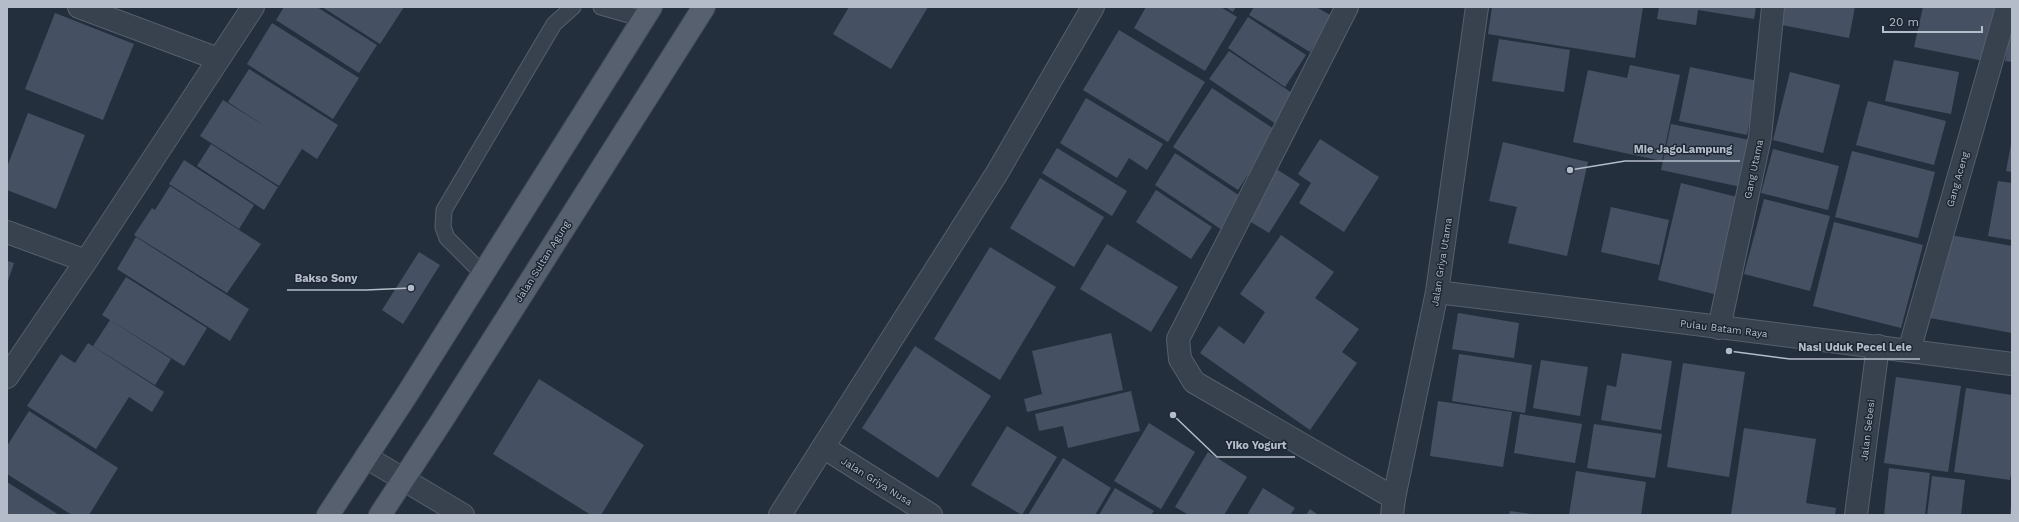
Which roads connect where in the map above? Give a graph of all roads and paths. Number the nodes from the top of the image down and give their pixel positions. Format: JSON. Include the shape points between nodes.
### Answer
{"nodes":[{"id":1,"x":79,"y":7,"type":"edge"},
{"id":2,"x":253,"y":7,"type":"edge"},
{"id":3,"x":573,"y":7,"type":"edge"},
{"id":4,"x":601,"y":7,"type":"edge"},
{"id":5,"x":704,"y":7,"type":"edge"},
{"id":6,"x":1093,"y":7,"type":"edge"},
{"id":7,"x":1347,"y":7,"type":"edge"},
{"id":8,"x":1477,"y":7,"type":"edge"},
{"id":9,"x":1773,"y":7,"type":"edge"},
{"id":10,"x":2007,"y":7,"type":"edge"},
{"id":11,"x":647,"y":13,"type":"edge"},
{"id":12,"x":218,"y":59,"type":"junction"},
{"id":13,"x":7,"y":232,"type":"edge"},
{"id":14,"x":86,"y":261,"type":"junction"},
{"id":15,"x":483,"y":274,"type":"junction"},
{"id":16,"x":1437,"y":292,"type":"junction"},
{"id":17,"x":1719,"y":328,"type":"junction"},
{"id":18,"x":1878,"y":346,"type":"junction"},
{"id":19,"x":1909,"y":351,"type":"junction"},
{"id":20,"x":2012,"y":364,"type":"edge"},
{"id":21,"x":7,"y":377,"type":"edge"},
{"id":22,"x":823,"y":447,"type":"junction"},
{"id":23,"x":366,"y":457,"type":"junction"},
{"id":24,"x":403,"y":480,"type":"junction"},
{"id":25,"x":1393,"y":507,"type":"edge"},
{"id":26,"x":328,"y":515,"type":"edge"},
{"id":27,"x":380,"y":515,"type":"edge"},
{"id":28,"x":463,"y":515,"type":"edge"},
{"id":29,"x":780,"y":515,"type":"edge"},
{"id":30,"x":931,"y":515,"type":"edge"},
{"id":31,"x":1856,"y":515,"type":"edge"}],
"edges":[{"from":1,"to":12,"type":"street"},
{"from":2,"to":12,"type":"street"},
{"from":3,"to":15,"type":"lane","via":[[554,24],[444,210],[443,227],[447,238]]},
{"from":4,"to":11,"type":"lane"},
{"from":5,"to":24,"type":"main road","name":"Jalan Sultan Agung"},
{"from":6,"to":22,"type":"street","via":[[997,172]]},
{"from":7,"to":25,"type":"street","via":[[1178,339],[1180,359],[1194,382]]},
{"from":8,"to":16,"type":"street","name":"Jalan Griya Utama"},
{"from":9,"to":17,"type":"street","name":"Gang Utama","via":[[1760,137]]},
{"from":10,"to":19,"type":"street","name":"Gang Aceng"},
{"from":11,"to":15,"type":"main road"},
{"from":12,"to":14,"type":"street"},
{"from":13,"to":14,"type":"street"},
{"from":14,"to":21,"type":"street"},
{"from":15,"to":23,"type":"main road"},
{"from":16,"to":17,"type":"street","name":"Pulau Batam Raya"},
{"from":16,"to":25,"type":"street","name":"Jalan Griya Utama"},
{"from":17,"to":18,"type":"street","name":"Pulau Batam Raya"},
{"from":18,"to":19,"type":"street","name":"Pulau Batam Raya"},
{"from":18,"to":31,"type":"street","name":"Jalan Sebesi"},
{"from":19,"to":20,"type":"street","name":"Pulau Batam Raya"},
{"from":22,"to":29,"type":"street"},
{"from":22,"to":30,"type":"street","name":"Jalan Griya Nusa"},
{"from":23,"to":24,"type":"street"},
{"from":23,"to":26,"type":"main road"},
{"from":24,"to":27,"type":"main road","name":"Jalan Sultan Agung"},
{"from":24,"to":28,"type":"street"}]}
